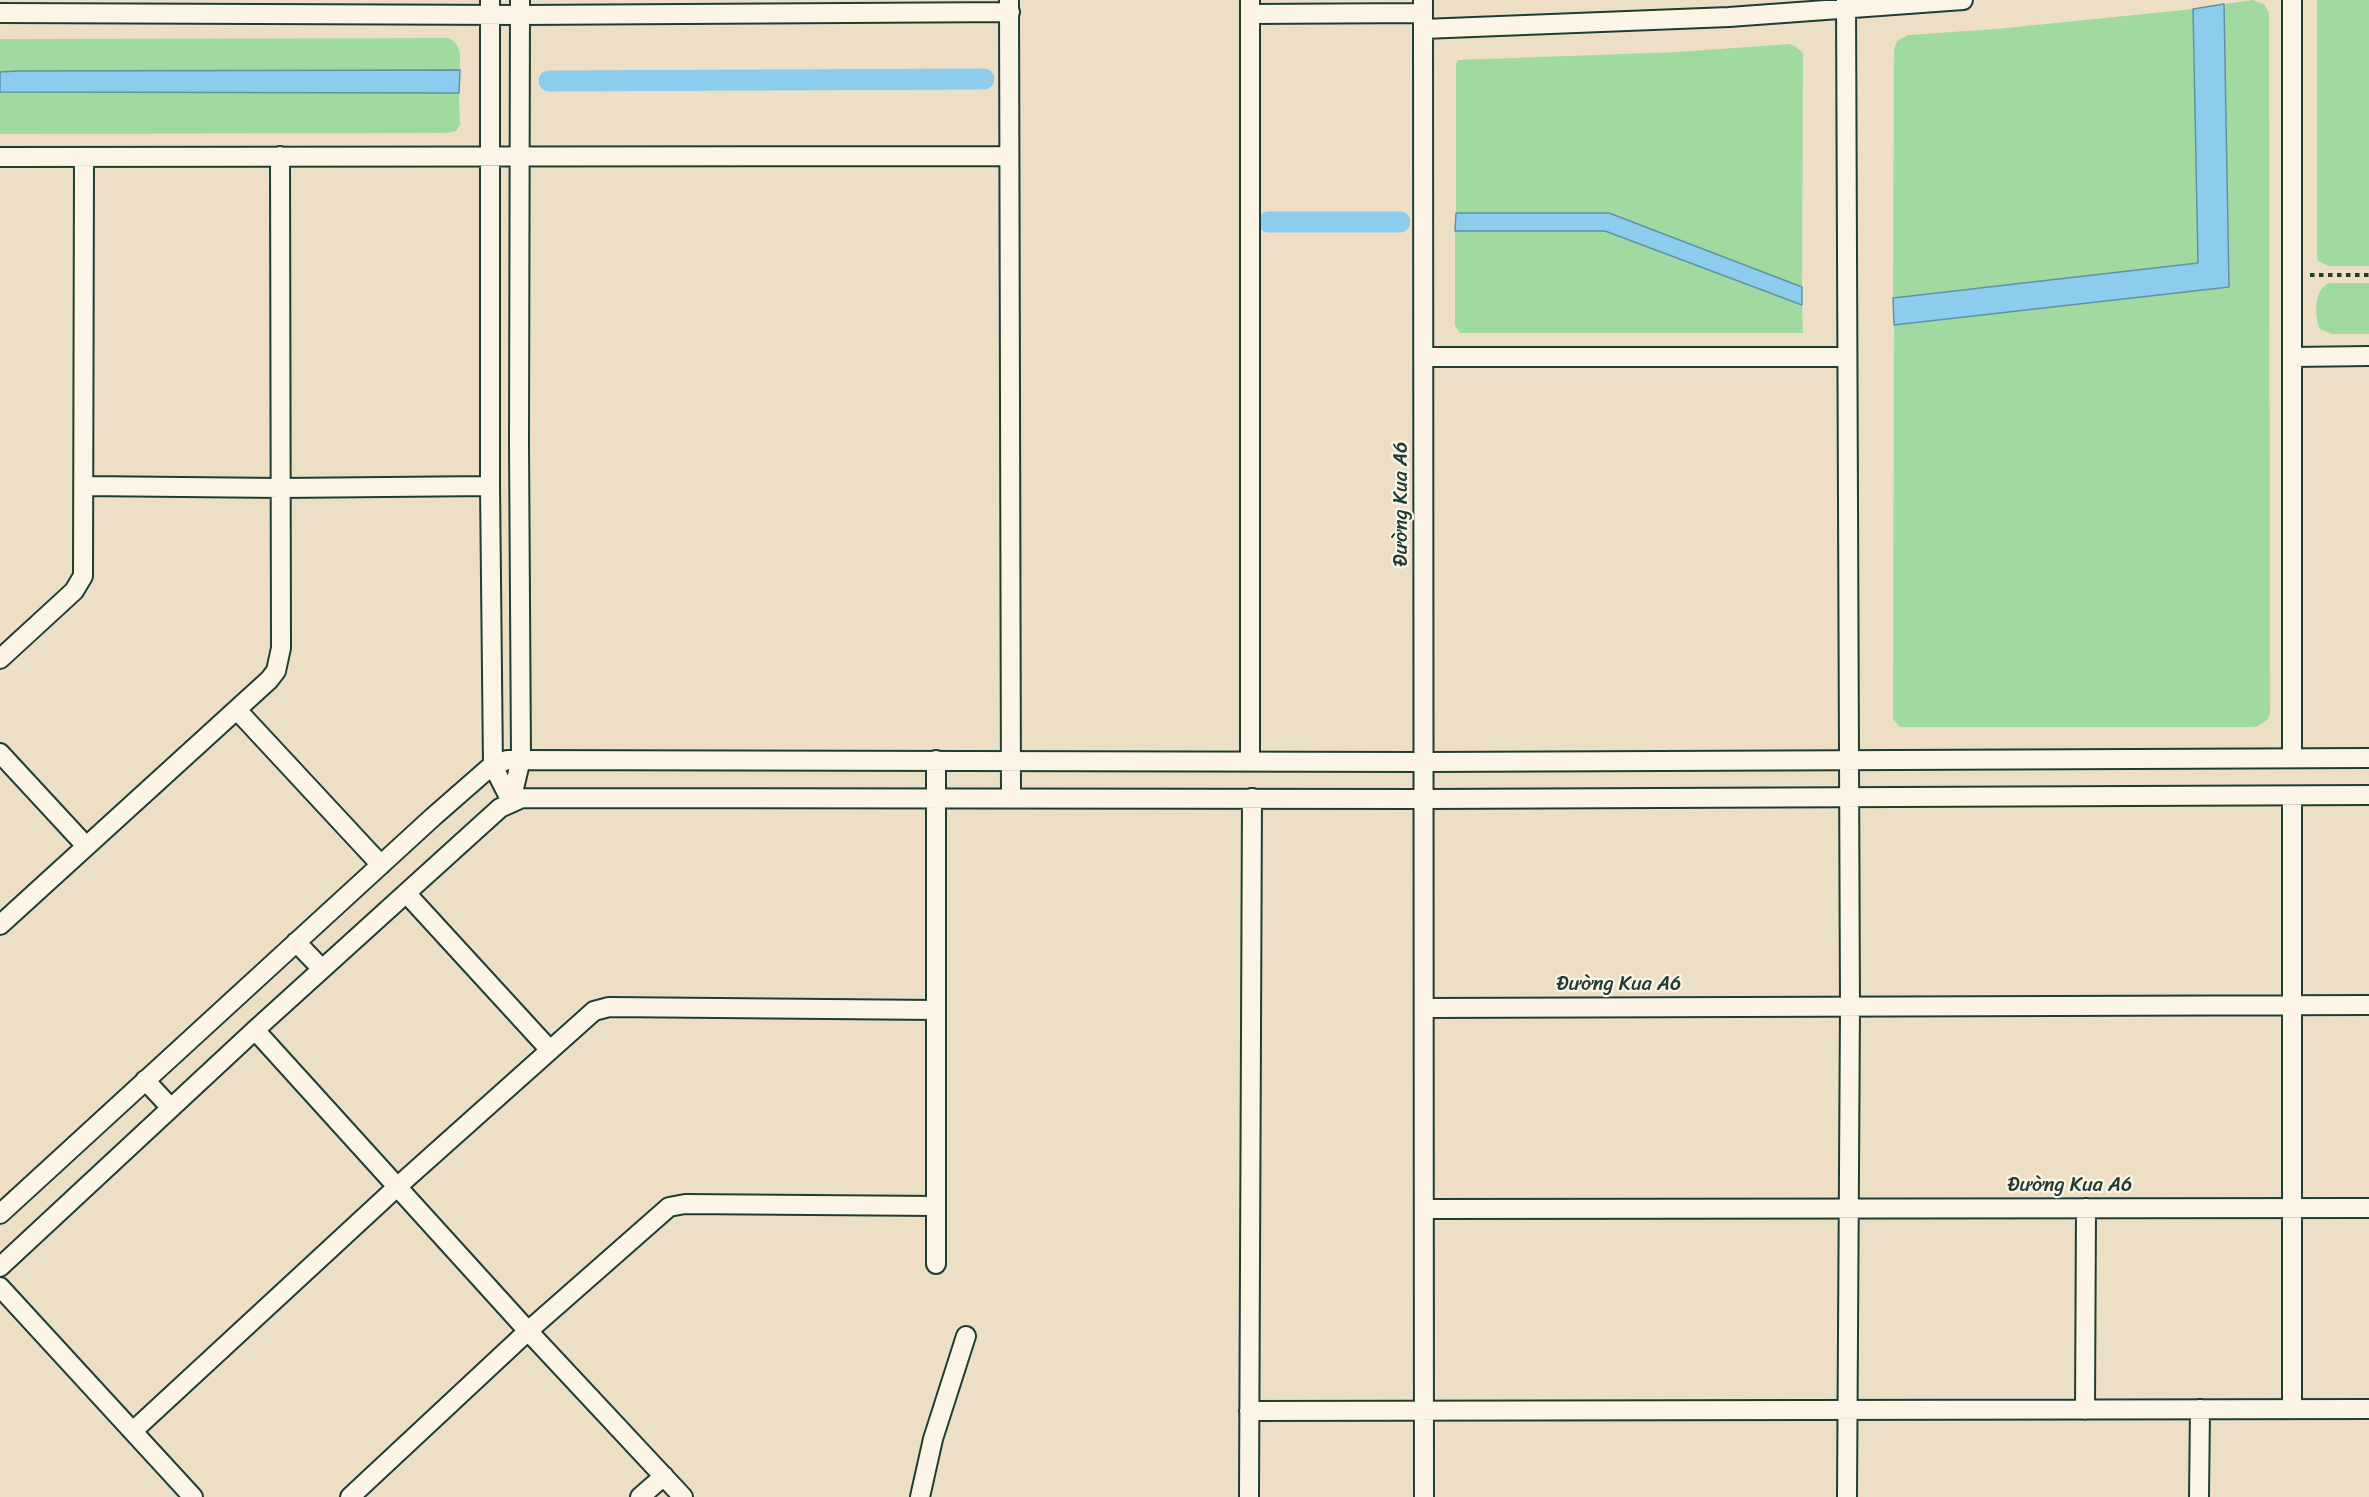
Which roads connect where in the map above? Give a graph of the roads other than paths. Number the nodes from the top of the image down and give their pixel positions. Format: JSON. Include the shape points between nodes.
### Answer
{"nodes":[{"id":1,"x":1963,"y":0,"type":"edge"},
{"id":2,"x":2292,"y":0,"type":"edge"},
{"id":3,"x":1846,"y":5,"type":"edge"},
{"id":4,"x":83,"y":6,"type":"edge"},
{"id":5,"x":1010,"y":6,"type":"edge"},
{"id":6,"x":1250,"y":7,"type":"edge"},
{"id":7,"x":490,"y":8,"type":"edge"},
{"id":8,"x":520,"y":8,"type":"edge"},
{"id":9,"x":0,"y":14,"type":"edge"},
{"id":10,"x":1423,"y":14,"type":"edge"},
{"id":11,"x":280,"y":156,"type":"junction"},
{"id":12,"x":490,"y":156,"type":"junction"},
{"id":13,"x":1009,"y":156,"type":"junction"},
{"id":14,"x":0,"y":157,"type":"edge"},
{"id":15,"x":84,"y":157,"type":"junction"},
{"id":16,"x":519,"y":157,"type":"junction"},
{"id":17,"x":2369,"y":356,"type":"edge"},
{"id":18,"x":1424,"y":357,"type":"junction"},
{"id":19,"x":1847,"y":357,"type":"junction"},
{"id":20,"x":2293,"y":357,"type":"junction"},
{"id":21,"x":84,"y":486,"type":"junction"},
{"id":22,"x":490,"y":486,"type":"junction"},
{"id":23,"x":281,"y":488,"type":"junction"},
{"id":24,"x":0,"y":659,"type":"edge"},
{"id":25,"x":237,"y":710,"type":"junction"},
{"id":26,"x":0,"y":753,"type":"edge"},
{"id":27,"x":2292,"y":758,"type":"junction"},
{"id":28,"x":2369,"y":758,"type":"edge"},
{"id":29,"x":521,"y":759,"type":"junction"},
{"id":30,"x":936,"y":760,"type":"junction"},
{"id":31,"x":1011,"y":760,"type":"junction"},
{"id":32,"x":1250,"y":761,"type":"junction"},
{"id":33,"x":1848,"y":761,"type":"junction"},
{"id":34,"x":1424,"y":762,"type":"junction"},
{"id":35,"x":493,"y":766,"type":"junction"},
{"id":36,"x":2369,"y":795,"type":"edge"},
{"id":37,"x":1848,"y":796,"type":"junction"},
{"id":38,"x":2292,"y":796,"type":"junction"},
{"id":39,"x":936,"y":798,"type":"junction"},
{"id":40,"x":1011,"y":798,"type":"junction"},
{"id":41,"x":1252,"y":798,"type":"junction"},
{"id":42,"x":1424,"y":799,"type":"junction"},
{"id":43,"x":511,"y":801,"type":"junction"},
{"id":44,"x":86,"y":846,"type":"junction"},
{"id":45,"x":381,"y":865,"type":"junction"},
{"id":46,"x":406,"y":893,"type":"junction"},
{"id":47,"x":0,"y":925,"type":"edge"},
{"id":48,"x":296,"y":942,"type":"junction"},
{"id":49,"x":322,"y":969,"type":"junction"},
{"id":50,"x":2293,"y":1005,"type":"junction"},
{"id":51,"x":2369,"y":1005,"type":"edge"},
{"id":52,"x":1850,"y":1007,"type":"junction"},
{"id":53,"x":1425,"y":1008,"type":"junction"},
{"id":54,"x":936,"y":1010,"type":"junction"},
{"id":55,"x":255,"y":1030,"type":"junction"},
{"id":56,"x":549,"y":1049,"type":"junction"},
{"id":57,"x":145,"y":1080,"type":"junction"},
{"id":58,"x":171,"y":1108,"type":"junction"},
{"id":59,"x":397,"y":1187,"type":"junction"},
{"id":60,"x":936,"y":1206,"type":"junction"},
{"id":61,"x":1848,"y":1208,"type":"junction"},
{"id":62,"x":2086,"y":1208,"type":"junction"},
{"id":63,"x":2292,"y":1208,"type":"junction"},
{"id":64,"x":2369,"y":1208,"type":"edge"},
{"id":65,"x":1425,"y":1209,"type":"junction"},
{"id":66,"x":0,"y":1214,"type":"edge"},
{"id":67,"x":936,"y":1264,"type":"dead end"},
{"id":68,"x":0,"y":1267,"type":"edge"},
{"id":69,"x":0,"y":1287,"type":"edge"},
{"id":70,"x":528,"y":1332,"type":"junction"},
{"id":71,"x":966,"y":1336,"type":"dead end"},
{"id":72,"x":2200,"y":1409,"type":"junction"},
{"id":73,"x":2292,"y":1409,"type":"junction"},
{"id":74,"x":2369,"y":1409,"type":"edge"},
{"id":75,"x":1847,"y":1410,"type":"junction"},
{"id":76,"x":2085,"y":1410,"type":"junction"},
{"id":77,"x":1249,"y":1411,"type":"junction"},
{"id":78,"x":1424,"y":1411,"type":"junction"},
{"id":79,"x":133,"y":1431,"type":"junction"},
{"id":80,"x":664,"y":1476,"type":"junction"},
{"id":81,"x":193,"y":1497,"type":"edge"},
{"id":82,"x":350,"y":1497,"type":"edge"},
{"id":83,"x":640,"y":1497,"type":"edge"},
{"id":84,"x":683,"y":1497,"type":"edge"},
{"id":85,"x":920,"y":1497,"type":"edge"},
{"id":86,"x":1249,"y":1497,"type":"edge"},
{"id":87,"x":1424,"y":1497,"type":"edge"},
{"id":88,"x":1847,"y":1497,"type":"edge"},
{"id":89,"x":2199,"y":1497,"type":"edge"}],
"edges":[{"from":1,"to":3,"type":"street"},
{"from":2,"to":20,"type":"street"},
{"from":3,"to":10,"type":"street","via":[[1611,22]]},
{"from":3,"to":19,"type":"street"},
{"from":4,"to":7,"type":"street"},
{"from":4,"to":9,"type":"street"},
{"from":5,"to":8,"type":"street"},
{"from":5,"to":13,"type":"street"},
{"from":6,"to":10,"type":"street"},
{"from":6,"to":32,"type":"street"},
{"from":7,"to":8,"type":"street"},
{"from":7,"to":12,"type":"street"},
{"from":8,"to":16,"type":"street"},
{"from":10,"to":18,"type":"street","name":"Đường Kua A6"},
{"from":11,"to":12,"type":"street"},
{"from":11,"to":15,"type":"street"},
{"from":11,"to":23,"type":"street"},
{"from":12,"to":16,"type":"street"},
{"from":12,"to":22,"type":"street"},
{"from":13,"to":16,"type":"street"},
{"from":13,"to":31,"type":"street"},
{"from":14,"to":15,"type":"street"},
{"from":15,"to":21,"type":"street"},
{"from":16,"to":29,"type":"street"},
{"from":17,"to":20,"type":"street"},
{"from":18,"to":19,"type":"street"},
{"from":18,"to":34,"type":"street","name":"Đường Kua A6"},
{"from":19,"to":33,"type":"street"},
{"from":20,"to":27,"type":"street"},
{"from":21,"to":23,"type":"street"},
{"from":21,"to":24,"type":"street","via":[[84,567],[80,584]]},
{"from":22,"to":23,"type":"street"},
{"from":22,"to":35,"type":"street"},
{"from":23,"to":25,"type":"street","via":[[280,660],[269,680]]},
{"from":25,"to":44,"type":"street"},
{"from":25,"to":45,"type":"street"},
{"from":26,"to":44,"type":"street"},
{"from":27,"to":28,"type":"street"},
{"from":27,"to":33,"type":"street"},
{"from":29,"to":30,"type":"street"},
{"from":29,"to":35,"type":"street"},
{"from":29,"to":43,"type":"street"},
{"from":30,"to":31,"type":"street"},
{"from":30,"to":39,"type":"street"},
{"from":31,"to":32,"type":"street"},
{"from":31,"to":40,"type":"street"},
{"from":32,"to":34,"type":"street"},
{"from":33,"to":34,"type":"street"},
{"from":33,"to":37,"type":"street"},
{"from":34,"to":42,"type":"street","name":"Đường Kua A6"},
{"from":35,"to":43,"type":"street"},
{"from":35,"to":45,"type":"street"},
{"from":36,"to":38,"type":"street"},
{"from":37,"to":38,"type":"street"},
{"from":37,"to":42,"type":"street"},
{"from":37,"to":52,"type":"street"},
{"from":38,"to":50,"type":"street"},
{"from":39,"to":40,"type":"street"},
{"from":39,"to":43,"type":"street","via":[[530,797]]},
{"from":39,"to":54,"type":"street"},
{"from":40,"to":41,"type":"street"},
{"from":41,"to":42,"type":"street"},
{"from":41,"to":77,"type":"street"},
{"from":42,"to":53,"type":"street","name":"Đường Kua A6"},
{"from":43,"to":46,"type":"street"},
{"from":44,"to":47,"type":"street"},
{"from":45,"to":48,"type":"street"},
{"from":46,"to":49,"type":"street"},
{"from":46,"to":56,"type":"street"},
{"from":48,"to":49,"type":"street"},
{"from":48,"to":57,"type":"street"},
{"from":49,"to":55,"type":"street"},
{"from":50,"to":51,"type":"street","name":"Đường Kua A6"},
{"from":50,"to":52,"type":"street","name":"Đường Kua A6"},
{"from":50,"to":63,"type":"street"},
{"from":52,"to":53,"type":"street","name":"Đường Kua A6"},
{"from":52,"to":61,"type":"street"},
{"from":53,"to":65,"type":"street","name":"Đường Kua A6"},
{"from":54,"to":56,"type":"street","via":[[609,1007],[594,1011]]},
{"from":54,"to":60,"type":"street"},
{"from":55,"to":58,"type":"street"},
{"from":55,"to":59,"type":"street"},
{"from":56,"to":59,"type":"street"},
{"from":57,"to":58,"type":"street"},
{"from":57,"to":66,"type":"street"},
{"from":58,"to":68,"type":"street"},
{"from":59,"to":70,"type":"street"},
{"from":59,"to":79,"type":"street"},
{"from":60,"to":67,"type":"street"},
{"from":60,"to":70,"type":"street","via":[[677,1204],[663,1211]]},
{"from":61,"to":62,"type":"street","name":"Đường Kua A6"},
{"from":61,"to":65,"type":"street","name":"Đường Kua A6"},
{"from":61,"to":75,"type":"street"},
{"from":62,"to":63,"type":"street","name":"Đường Kua A6"},
{"from":62,"to":76,"type":"street"},
{"from":63,"to":64,"type":"street","name":"Đường Kua A6"},
{"from":63,"to":73,"type":"street"},
{"from":65,"to":78,"type":"street","name":"Đường Kua A6"},
{"from":69,"to":79,"type":"street"},
{"from":70,"to":80,"type":"street"},
{"from":70,"to":82,"type":"street"},
{"from":71,"to":85,"type":"street","via":[[933,1439]]},
{"from":72,"to":73,"type":"street"},
{"from":72,"to":76,"type":"street"},
{"from":72,"to":89,"type":"street"},
{"from":73,"to":74,"type":"street"},
{"from":75,"to":76,"type":"street"},
{"from":75,"to":78,"type":"street"},
{"from":75,"to":88,"type":"street"},
{"from":77,"to":78,"type":"street"},
{"from":77,"to":86,"type":"street"},
{"from":78,"to":87,"type":"street","name":"Đường Kua A6"},
{"from":79,"to":81,"type":"street"},
{"from":80,"to":83,"type":"street"},
{"from":80,"to":84,"type":"street"}]}
